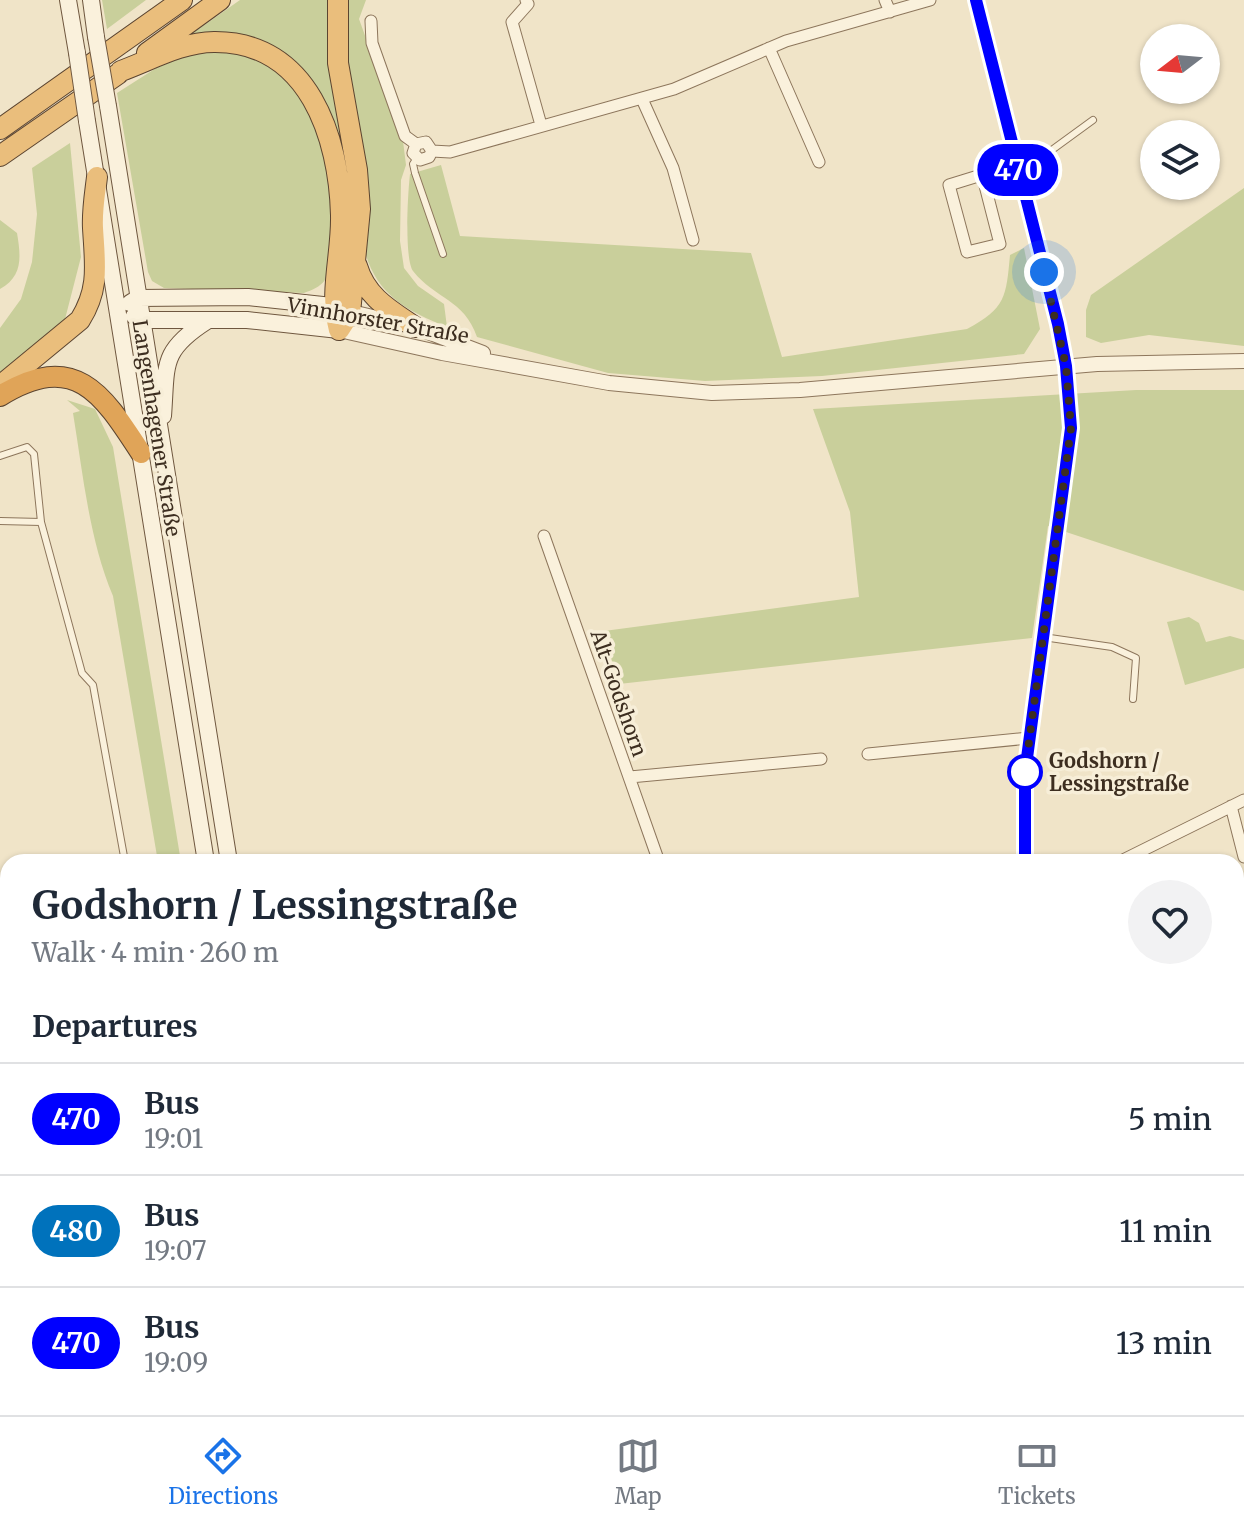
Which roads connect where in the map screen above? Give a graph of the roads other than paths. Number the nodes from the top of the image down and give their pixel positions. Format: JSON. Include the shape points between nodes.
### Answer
{"nodes":[{"id":1,"x":68,"y":0,"type":"edge"},
{"id":2,"x":91,"y":0,"type":"edge"},
{"id":3,"x":182,"y":0,"type":"edge"},
{"id":4,"x":220,"y":0,"type":"edge"},
{"id":5,"x":338,"y":0,"type":"edge"},
{"id":6,"x":526,"y":0,"type":"edge"},
{"id":7,"x":930,"y":0,"type":"edge"},
{"id":8,"x":977,"y":0,"type":"edge"},
{"id":9,"x":888,"y":6,"type":"edge"},
{"id":10,"x":371,"y":21,"type":"dead end"},
{"id":11,"x":769,"y":48,"type":"junction"},
{"id":12,"x":121,"y":71,"type":"junction"},
{"id":13,"x":642,"y":99,"type":"junction"},
{"id":14,"x":1093,"y":120,"type":"dead end"},
{"id":15,"x":541,"y":125,"type":"junction"},
{"id":16,"x":0,"y":129,"type":"edge"},
{"id":17,"x":416,"y":144,"type":"junction"},
{"id":18,"x":432,"y":151,"type":"junction"},
{"id":19,"x":0,"y":156,"type":"edge"},
{"id":20,"x":417,"y":158,"type":"junction"},
{"id":21,"x":819,"y":162,"type":"dead end"},
{"id":22,"x":1017,"y":166,"type":"junction"},
{"id":23,"x":982,"y":174,"type":"junction"},
{"id":24,"x":97,"y":177,"type":"junction"},
{"id":25,"x":693,"y":240,"type":"dead end"},
{"id":26,"x":443,"y":254,"type":"dead end"},
{"id":27,"x":357,"y":264,"type":"junction"},
{"id":28,"x":138,"y":298,"type":"junction"},
{"id":29,"x":118,"y":309,"type":"junction"},
{"id":30,"x":340,"y":316,"type":"junction"},
{"id":31,"x":142,"y":320,"type":"junction"},
{"id":32,"x":208,"y":320,"type":"junction"},
{"id":33,"x":415,"y":327,"type":"junction"},
{"id":34,"x":1244,"y":361,"type":"edge"},
{"id":35,"x":514,"y":364,"type":"junction"},
{"id":36,"x":1066,"y":366,"type":"junction"},
{"id":37,"x":0,"y":386,"type":"edge"},
{"id":38,"x":0,"y":396,"type":"edge"},
{"id":39,"x":141,"y":453,"type":"junction"},
{"id":40,"x":162,"y":453,"type":"junction"},
{"id":41,"x":0,"y":456,"type":"edge"},
{"id":42,"x":0,"y":521,"type":"edge"},
{"id":43,"x":41,"y":522,"type":"junction"},
{"id":44,"x":544,"y":536,"type":"dead end"},
{"id":45,"x":1043,"y":637,"type":"junction"},
{"id":46,"x":1133,"y":699,"type":"dead end"},
{"id":47,"x":1029,"y":738,"type":"junction"},
{"id":48,"x":868,"y":754,"type":"dead end"},
{"id":49,"x":821,"y":759,"type":"dead end"},
{"id":50,"x":630,"y":777,"type":"junction"},
{"id":51,"x":1244,"y":800,"type":"edge"},
{"id":52,"x":1231,"y":806,"type":"junction"},
{"id":53,"x":124,"y":854,"type":"edge"},
{"id":54,"x":205,"y":854,"type":"edge"},
{"id":55,"x":228,"y":854,"type":"edge"},
{"id":56,"x":656,"y":854,"type":"edge"},
{"id":57,"x":1025,"y":854,"type":"edge"},
{"id":58,"x":1135,"y":854,"type":"edge"},
{"id":59,"x":1243,"y":854,"type":"edge"}],
"edges":[{"from":1,"to":24,"type":"main road","name":"Langenhagener Straße","bridge":true},
{"from":2,"to":28,"type":"main road","name":"Langenhagener Straße","bridge":true},
{"from":3,"to":16,"type":"highway"},
{"from":4,"to":12,"type":"highway"},
{"from":5,"to":27,"type":"highway","via":[[338,63],[358,183]]},
{"from":6,"to":15,"type":"street","via":[[512,22]]},
{"from":7,"to":9,"type":"street"},
{"from":8,"to":22,"type":"street"},
{"from":9,"to":11,"type":"street"},
{"from":10,"to":17,"type":"street","via":[[372,43],[405,136]]},
{"from":11,"to":13,"type":"street"},
{"from":11,"to":21,"type":"street"},
{"from":12,"to":19,"type":"highway"},
{"from":12,"to":30,"type":"highway","via":[[181,47],[214,42],[242,45],[270,57],[308,90],[335,153]]},
{"from":13,"to":15,"type":"street"},
{"from":13,"to":25,"type":"street","via":[[673,168]]},
{"from":14,"to":22,"type":"lane","via":[[1034,163]]},
{"from":15,"to":18,"type":"street","via":[[450,152]]},
{"from":17,"to":18,"type":"street","via":[[426,142]]},
{"from":17,"to":20,"type":"street"},
{"from":18,"to":20,"type":"street","via":[[427,159]]},
{"from":20,"to":26,"type":"lane","via":[[415,173]]},
{"from":22,"to":23,"type":"street"},
{"from":22,"to":36,"type":"street"},
{"from":23,"to":23,"type":"street","via":[[949,185],[967,252],[1000,244]]},
{"from":24,"to":29,"type":"main road","name":"Langenhagener Straße"},
{"from":24,"to":37,"type":"highway","via":[[92,226],[96,282],[89,306],[80,320]]},
{"from":27,"to":30,"type":"highway"},
{"from":27,"to":33,"type":"highway","via":[[362,282],[377,301]]},
{"from":28,"to":29,"type":"main road","name":"Vinnhorster Straße"},
{"from":28,"to":30,"type":"main road","name":"Vinnhorster Straße","via":[[248,297]]},
{"from":28,"to":31,"type":"main road","name":"Langenhagener Straße"},
{"from":29,"to":31,"type":"main road","name":"Vinnhorster Straße"},
{"from":29,"to":39,"type":"main road","name":"Langenhagener Straße"},
{"from":30,"to":32,"type":"main road","name":"Vinnhorster Straße"},
{"from":30,"to":33,"type":"street","name":"Vinnhorster Straße"},
{"from":30,"to":35,"type":"street","name":"Vinnhorster Straße"},
{"from":31,"to":32,"type":"main road","name":"Vinnhorster Straße"},
{"from":31,"to":40,"type":"main road","name":"Langenhagener Straße"},
{"from":32,"to":40,"type":"main road","via":[[186,334],[168,359]]},
{"from":33,"to":35,"type":"street","name":"Vinnhorster Straße"},
{"from":34,"to":36,"type":"street","name":"Vinnhorster Straße"},
{"from":35,"to":36,"type":"street","name":"Vinnhorster Straße","via":[[653,389],[712,393]]},
{"from":36,"to":45,"type":"street","via":[[1071,428]]},
{"from":38,"to":39,"type":"highway","via":[[41,378],[81,383],[109,403]]},
{"from":39,"to":54,"type":"main road","name":"Langenhagener Straße"},
{"from":40,"to":55,"type":"main road","name":"Langenhagener Straße"},
{"from":41,"to":43,"type":"lane","via":[[27,447],[34,454]]},
{"from":42,"to":43,"type":"lane"},
{"from":43,"to":53,"type":"lane","via":[[82,673],[93,685]]},
{"from":44,"to":50,"type":"street","name":"Alt-Godshorn"},
{"from":45,"to":46,"type":"lane","via":[[1112,647],[1136,658]]},
{"from":45,"to":47,"type":"street"},
{"from":47,"to":48,"type":"street"},
{"from":47,"to":57,"type":"street"},
{"from":49,"to":50,"type":"street"},
{"from":50,"to":56,"type":"street","name":"Alt-Godshorn"},
{"from":51,"to":52,"type":"street"},
{"from":52,"to":58,"type":"street"},
{"from":52,"to":59,"type":"street"}]}
